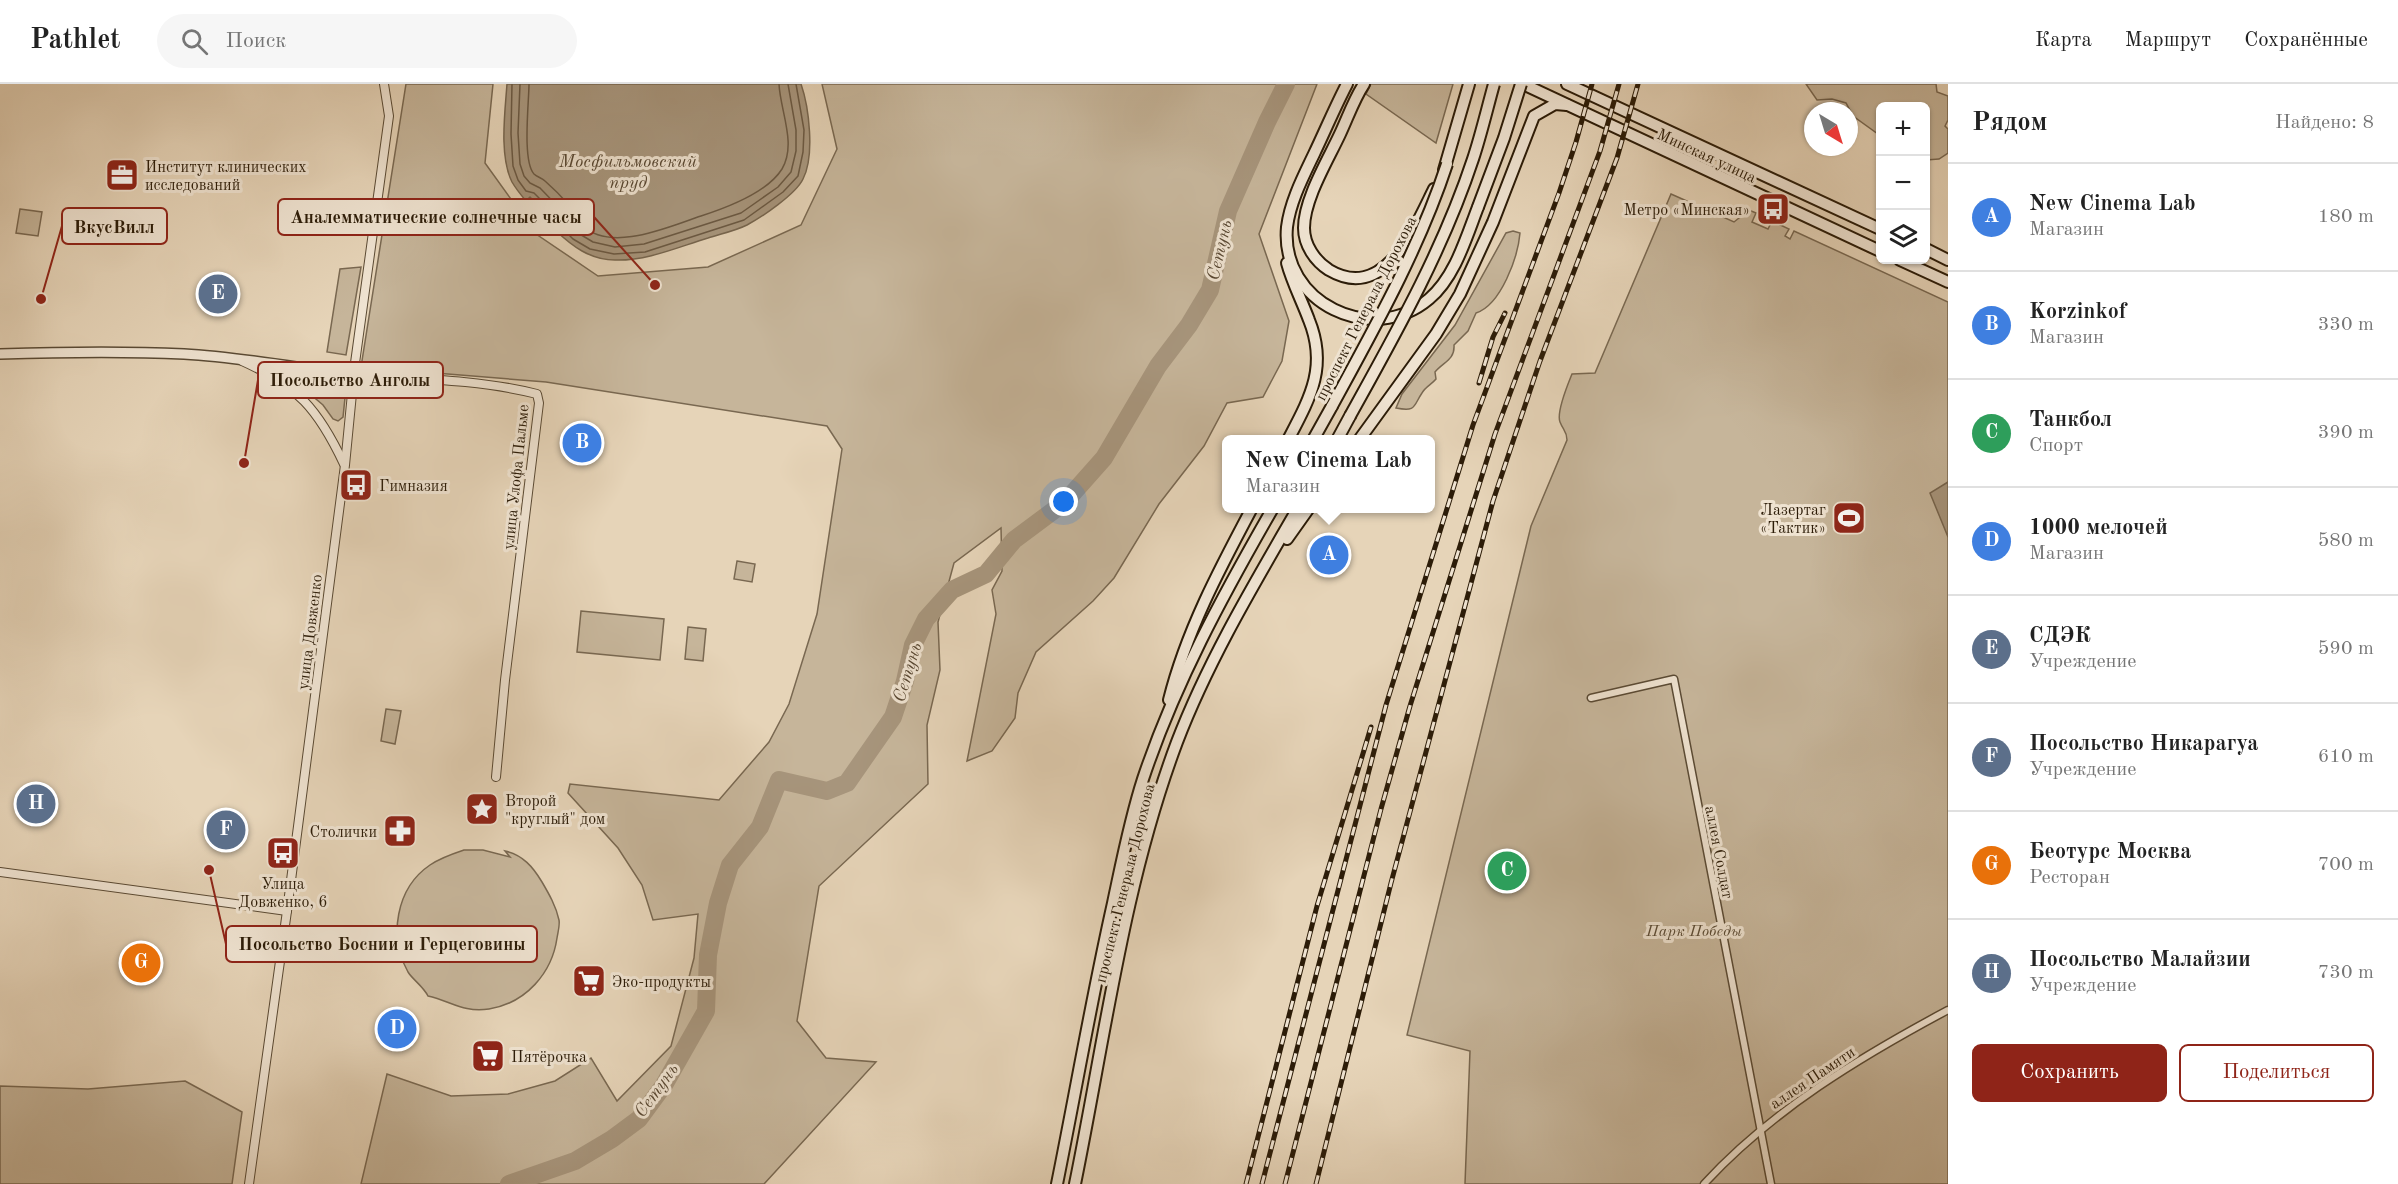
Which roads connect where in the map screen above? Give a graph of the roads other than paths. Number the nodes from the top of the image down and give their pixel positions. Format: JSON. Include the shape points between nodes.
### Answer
{"nodes":[{"id":1,"x":384,"y":84,"type":"edge"},
{"id":2,"x":1347,"y":84,"type":"edge"},
{"id":3,"x":1364,"y":84,"type":"edge"},
{"id":4,"x":1469,"y":84,"type":"edge"},
{"id":5,"x":1494,"y":84,"type":"edge"},
{"id":6,"x":1522,"y":84,"type":"edge"},
{"id":7,"x":1567,"y":84,"type":"edge"},
{"id":8,"x":1567,"y":105,"type":"junction"},
{"id":9,"x":1447,"y":164,"type":"junction"},
{"id":10,"x":1876,"y":227,"type":"edge"},
{"id":11,"x":1287,"y":230,"type":"junction"},
{"id":12,"x":1876,"y":249,"type":"edge"},
{"id":13,"x":1930,"y":251,"type":"edge"},
{"id":14,"x":1948,"y":260,"type":"edge"},
{"id":15,"x":1909,"y":264,"type":"edge"},
{"id":16,"x":1948,"y":282,"type":"edge"},
{"id":17,"x":0,"y":354,"type":"edge"},
{"id":18,"x":236,"y":359,"type":"junction"},
{"id":19,"x":353,"y":375,"type":"junction"},
{"id":20,"x":1290,"y":435,"type":"edge"},
{"id":21,"x":1316,"y":435,"type":"edge"},
{"id":22,"x":1340,"y":435,"type":"edge"},
{"id":23,"x":1363,"y":435,"type":"edge"},
{"id":24,"x":345,"y":465,"type":"junction"},
{"id":25,"x":1250,"y":513,"type":"edge"},
{"id":26,"x":1271,"y":513,"type":"edge"},
{"id":27,"x":1295,"y":513,"type":"edge"},
{"id":28,"x":1306,"y":513,"type":"edge"},
{"id":29,"x":1258,"y":581,"type":"junction"},
{"id":30,"x":1591,"y":698,"type":"dead end"},
{"id":31,"x":1161,"y":732,"type":"junction"},
{"id":32,"x":496,"y":777,"type":"dead end"},
{"id":33,"x":0,"y":872,"type":"edge"},
{"id":34,"x":287,"y":911,"type":"junction"},
{"id":35,"x":1948,"y":1010,"type":"edge"},
{"id":36,"x":1761,"y":1129,"type":"junction"},
{"id":37,"x":249,"y":1184,"type":"edge"},
{"id":38,"x":1057,"y":1184,"type":"edge"},
{"id":39,"x":1075,"y":1184,"type":"edge"},
{"id":40,"x":1704,"y":1184,"type":"edge"},
{"id":41,"x":1771,"y":1184,"type":"edge"}],
"edges":[{"from":1,"to":19,"type":"street","name":"улица Довженко","via":[[389,116]]},
{"from":2,"to":11,"type":"main road","via":[[1300,184]]},
{"from":3,"to":9,"type":"main road","bridge":true,"via":[[1318,181],[1305,218],[1305,236],[1318,260],[1331,271],[1348,276],[1366,276],[1389,264],[1402,248]]},
{"from":4,"to":9,"type":"main road","name":"проспект Генерала Дорохова"},
{"from":5,"to":22,"type":"main road","bridge":true,"via":[[1473,159],[1439,245]]},
{"from":6,"to":8,"type":"main road","name":"Минская улица"},
{"from":6,"to":11,"type":"main road","bridge":true,"via":[[1466,237],[1446,280],[1431,298],[1401,315],[1367,320],[1334,310],[1307,288],[1291,257]]},
{"from":7,"to":10,"type":"main road","name":"Минская улица"},
{"from":8,"to":12,"type":"main road","name":"Минская улица"},
{"from":8,"to":23,"type":"main road","via":[[1555,104],[1534,116],[1460,294]]},
{"from":9,"to":21,"type":"main road","name":"проспект Генерала Дорохова","bridge":true,"via":[[1435,201],[1393,294]]},
{"from":11,"to":20,"type":"main road","via":[[1288,267],[1312,328],[1318,357],[1314,385]]},
{"from":13,"to":14,"type":"main road"},
{"from":15,"to":16,"type":"main road"},
{"from":17,"to":18,"type":"street","name":"улица Улофа Пальме","via":[[184,354]]},
{"from":18,"to":19,"type":"street","name":"улица Улофа Пальме"},
{"from":18,"to":24,"type":"street","via":[[280,381],[317,413]]},
{"from":19,"to":24,"type":"street","name":"улица Довженко"},
{"from":19,"to":32,"type":"street","name":"улица Улофа Пальме","via":[[516,388],[537,394]]},
{"from":24,"to":34,"type":"street","name":"улица Довженко"},
{"from":25,"to":31,"type":"main road","via":[[1197,618],[1176,674]]},
{"from":26,"to":31,"type":"main road","name":"проспект Генерала Дорохова","via":[[1200,641]]},
{"from":27,"to":29,"type":"main road","name":"проспект Генерала Дорохова"},
{"from":28,"to":29,"type":"main road"},
{"from":29,"to":39,"type":"main road","name":"проспект Генерала Дорохова","via":[[1195,698],[1150,823]]},
{"from":30,"to":36,"type":"street","name":"аллея Солдат","via":[[1674,679]]},
{"from":31,"to":38,"type":"main road","name":"проспект Генерала Дорохова","via":[[1133,814]]},
{"from":33,"to":34,"type":"street"},
{"from":34,"to":37,"type":"street","name":"улица Довженко"},
{"from":35,"to":36,"type":"street","name":"аллея Памяти","via":[[1843,1072]]},
{"from":36,"to":40,"type":"street","name":"аллея Памяти"},
{"from":36,"to":41,"type":"street","name":"аллея Солдат"}]}
